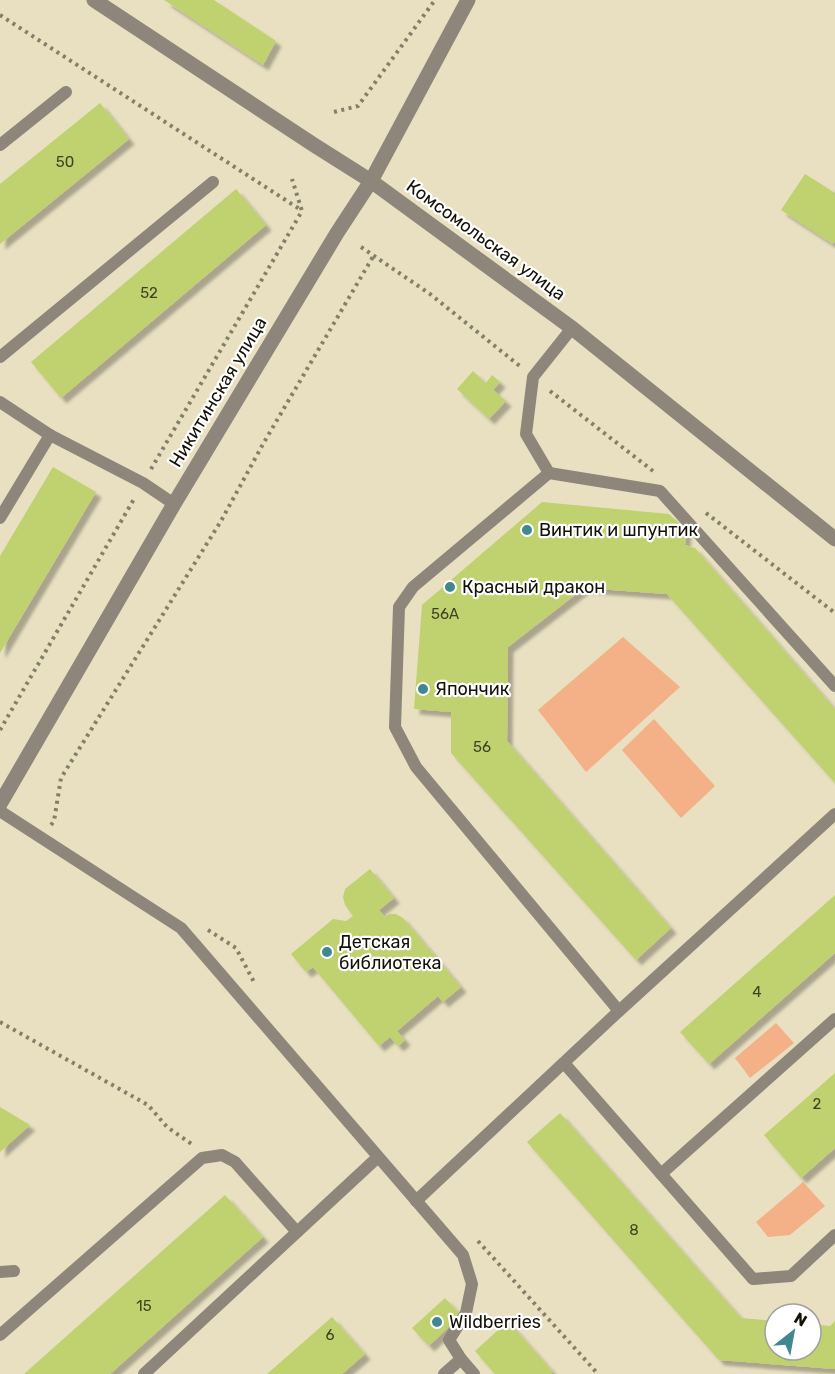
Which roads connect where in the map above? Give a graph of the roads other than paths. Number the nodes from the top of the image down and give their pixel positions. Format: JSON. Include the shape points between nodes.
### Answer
{"nodes":[{"id":1,"x":94,"y":0,"type":"edge"},
{"id":2,"x":468,"y":0,"type":"edge"},
{"id":3,"x":66,"y":93,"type":"dead end"},
{"id":4,"x":0,"y":145,"type":"edge"},
{"id":5,"x":371,"y":181,"type":"junction"},
{"id":6,"x":213,"y":182,"type":"dead end"},
{"id":7,"x":572,"y":328,"type":"junction"},
{"id":8,"x":0,"y":357,"type":"edge"},
{"id":9,"x":0,"y":402,"type":"edge"},
{"id":10,"x":50,"y":435,"type":"junction"},
{"id":11,"x":549,"y":473,"type":"junction"},
{"id":12,"x":174,"y":504,"type":"junction"},
{"id":13,"x":0,"y":518,"type":"edge"},
{"id":14,"x":835,"y":539,"type":"edge"},
{"id":15,"x":835,"y":686,"type":"edge"},
{"id":16,"x":0,"y":804,"type":"edge"},
{"id":17,"x":0,"y":812,"type":"edge"},
{"id":18,"x":835,"y":814,"type":"edge"},
{"id":19,"x":619,"y":1011,"type":"junction"},
{"id":20,"x":835,"y":1019,"type":"edge"},
{"id":21,"x":564,"y":1063,"type":"junction"},
{"id":22,"x":378,"y":1157,"type":"junction"},
{"id":23,"x":661,"y":1174,"type":"junction"},
{"id":24,"x":416,"y":1201,"type":"junction"},
{"id":25,"x":297,"y":1232,"type":"junction"},
{"id":26,"x":835,"y":1235,"type":"edge"},
{"id":27,"x":14,"y":1271,"type":"dead end"},
{"id":28,"x":0,"y":1272,"type":"edge"},
{"id":29,"x":0,"y":1335,"type":"edge"},
{"id":30,"x":461,"y":1359,"type":"junction"},
{"id":31,"x":144,"y":1374,"type":"edge"},
{"id":32,"x":444,"y":1374,"type":"edge"},
{"id":33,"x":474,"y":1374,"type":"edge"}],
"edges":[{"from":1,"to":5,"type":"street","name":"Комсомольская улица"},
{"from":2,"to":5,"type":"street","name":"Никитинская улица"},
{"from":3,"to":4,"type":"lane"},
{"from":5,"to":7,"type":"street","name":"Комсомольская улица"},
{"from":5,"to":12,"type":"street","name":"Никитинская улица"},
{"from":6,"to":8,"type":"lane"},
{"from":7,"to":11,"type":"lane","via":[[533,377],[526,434]]},
{"from":7,"to":14,"type":"street","name":"Комсомольская улица"},
{"from":9,"to":10,"type":"lane"},
{"from":10,"to":12,"type":"lane","via":[[143,483]]},
{"from":10,"to":13,"type":"lane"},
{"from":11,"to":15,"type":"lane","via":[[660,491]]},
{"from":11,"to":19,"type":"lane","via":[[413,587],[399,607],[395,727],[416,767]]},
{"from":12,"to":16,"type":"street","name":"Никитинская улица"},
{"from":17,"to":22,"type":"lane","via":[[181,927]]},
{"from":18,"to":19,"type":"lane"},
{"from":19,"to":21,"type":"lane"},
{"from":20,"to":23,"type":"lane"},
{"from":21,"to":23,"type":"lane"},
{"from":21,"to":24,"type":"lane"},
{"from":22,"to":24,"type":"lane"},
{"from":22,"to":25,"type":"lane"},
{"from":23,"to":26,"type":"lane","via":[[753,1279],[791,1276]]},
{"from":24,"to":30,"type":"lane","via":[[463,1255],[472,1284],[466,1313],[449,1340]]},
{"from":25,"to":29,"type":"lane","via":[[235,1162],[222,1155],[204,1157]]},
{"from":25,"to":31,"type":"lane"},
{"from":27,"to":28,"type":"lane"},
{"from":30,"to":32,"type":"lane"},
{"from":30,"to":33,"type":"lane"}]}
